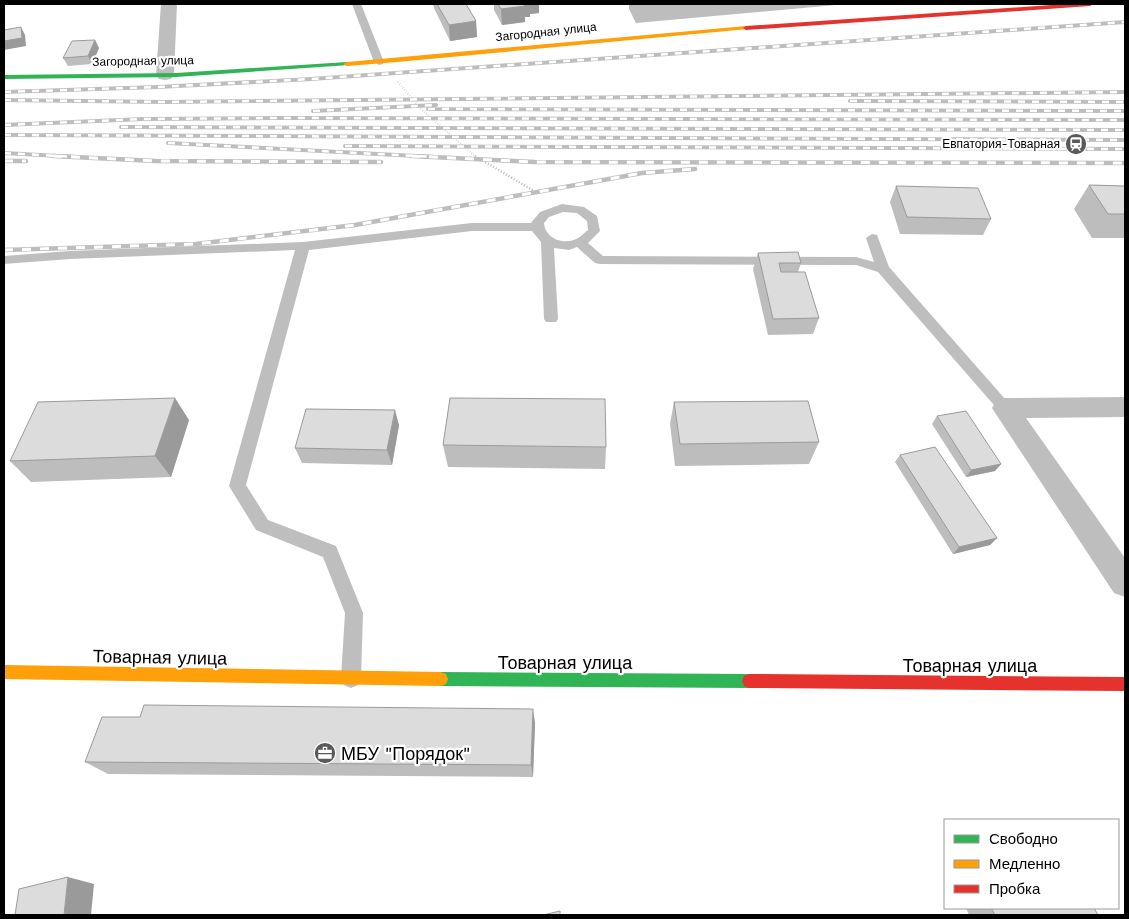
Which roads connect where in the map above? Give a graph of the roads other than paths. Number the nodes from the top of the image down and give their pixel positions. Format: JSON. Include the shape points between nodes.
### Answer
{"nodes":[{"id":1,"x":169,"y":4,"type":"edge"},
{"id":2,"x":356,"y":4,"type":"edge"},
{"id":3,"x":1090,"y":4,"type":"edge"},
{"id":4,"x":379,"y":62,"type":"junction"},
{"id":5,"x":165,"y":75,"type":"junction"},
{"id":6,"x":4,"y":76,"type":"edge"},
{"id":7,"x":537,"y":227,"type":"junction"},
{"id":8,"x":872,"y":238,"type":"dead end"},
{"id":9,"x":547,"y":242,"type":"junction"},
{"id":10,"x":580,"y":243,"type":"junction"},
{"id":11,"x":303,"y":246,"type":"junction"},
{"id":12,"x":4,"y":260,"type":"edge"},
{"id":13,"x":883,"y":269,"type":"junction"},
{"id":14,"x":551,"y":319,"type":"dead end"},
{"id":15,"x":1125,"y":407,"type":"edge"},
{"id":16,"x":1005,"y":408,"type":"junction"},
{"id":17,"x":1125,"y":583,"type":"edge"},
{"id":18,"x":4,"y":672,"type":"edge"},
{"id":19,"x":351,"y":678,"type":"junction"},
{"id":20,"x":1125,"y":684,"type":"edge"}],
"edges":[{"from":1,"to":5,"type":"street"},
{"from":2,"to":4,"type":"lane"},
{"from":3,"to":4,"type":"street","name":"Загородная улица","via":[[663,34]]},
{"from":4,"to":5,"type":"street","name":"Загородная улица"},
{"from":5,"to":6,"type":"street","name":"Загородная улица"},
{"from":7,"to":9,"type":"lane"},
{"from":7,"to":10,"type":"lane","via":[[539,218],[545,214],[562,208],[580,210],[593,219],[594,231],[591,237]]},
{"from":7,"to":11,"type":"lane","via":[[472,227]]},
{"from":8,"to":13,"type":"lane"},
{"from":9,"to":10,"type":"lane"},
{"from":9,"to":14,"type":"lane"},
{"from":10,"to":13,"type":"lane","via":[[600,260],[856,261]]},
{"from":11,"to":12,"type":"lane"},
{"from":11,"to":19,"type":"lane","via":[[237,486],[262,525],[330,552],[354,613]]},
{"from":13,"to":16,"type":"lane"},
{"from":15,"to":16,"type":"street"},
{"from":16,"to":17,"type":"street"},
{"from":18,"to":19,"type":"street","name":"Товарная улица"},
{"from":19,"to":20,"type":"street","name":"Товарная улица"}]}
